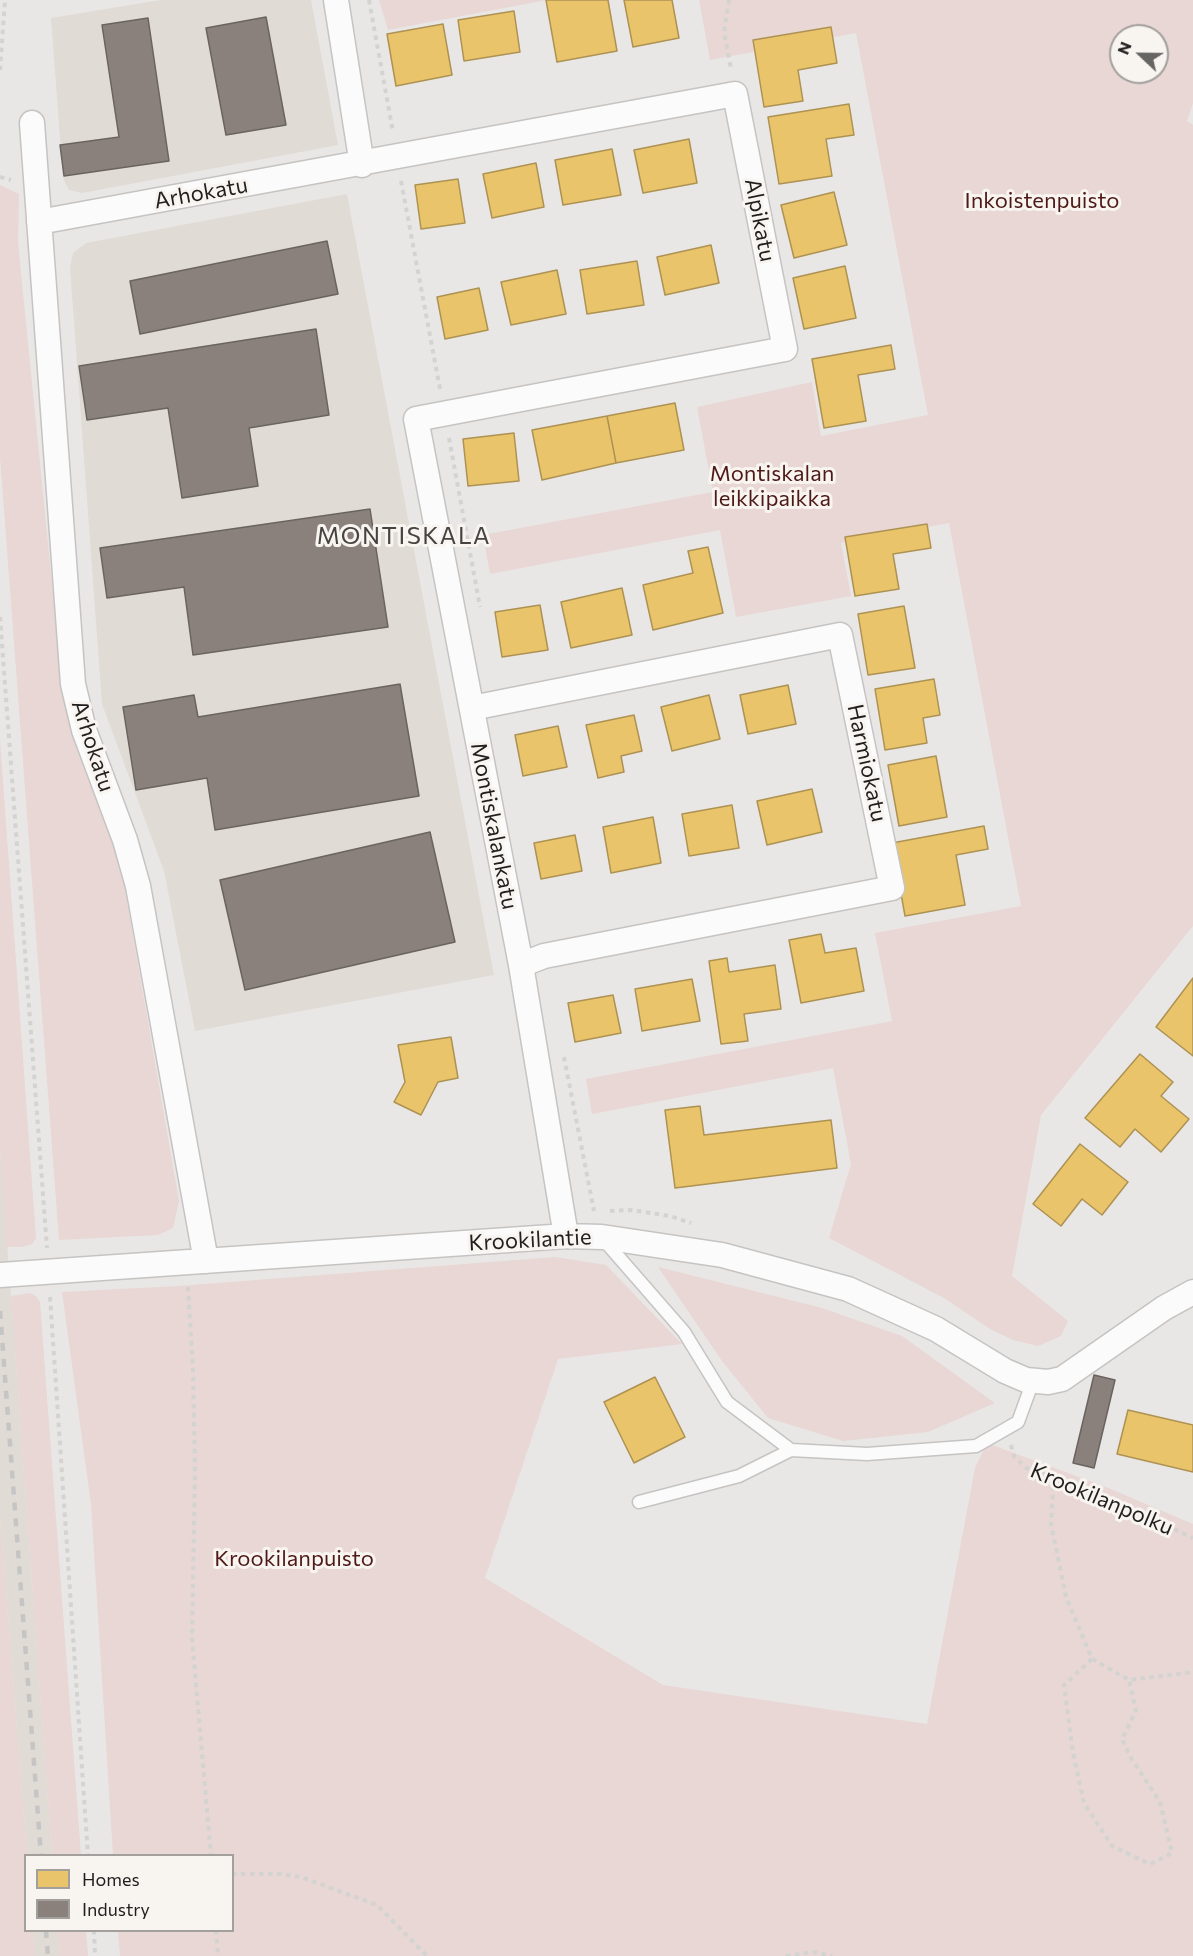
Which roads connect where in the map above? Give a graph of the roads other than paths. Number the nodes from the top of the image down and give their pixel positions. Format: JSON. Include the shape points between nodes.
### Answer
{"nodes":[{"id":1,"x":336,"y":0,"type":"edge"},
{"id":2,"x":32,"y":123,"type":"dead end"},
{"id":3,"x":362,"y":165,"type":"junction"},
{"id":4,"x":39,"y":222,"type":"junction"},
{"id":5,"x":416,"y":419,"type":"joint"},
{"id":6,"x":472,"y":708,"type":"junction"},
{"id":7,"x":521,"y":965,"type":"junction"},
{"id":8,"x":566,"y":1236,"type":"junction"},
{"id":9,"x":602,"y":1237,"type":"junction"},
{"id":10,"x":196,"y":1262,"type":"junction"},
{"id":11,"x":0,"y":1275,"type":"edge"},
{"id":12,"x":1193,"y":1292,"type":"edge"},
{"id":13,"x":1034,"y":1381,"type":"junction"},
{"id":14,"x":791,"y":1450,"type":"junction"},
{"id":15,"x":639,"y":1502,"type":"dead end"}],
"edges":[{"from":1,"to":3,"type":"street"},
{"from":2,"to":4,"type":"street","name":"Arhokatu"},
{"from":3,"to":4,"type":"street","name":"Arhokatu"},
{"from":3,"to":5,"type":"street","name":"Alpikatu","via":[[397,155],[735,94],[785,349]]},
{"from":4,"to":10,"type":"street","name":"Arhokatu","via":[[73,684],[84,730],[138,886]]},
{"from":5,"to":6,"type":"street","name":"Montiskalankatu"},
{"from":6,"to":7,"type":"street","name":"Montiskalankatu"},
{"from":6,"to":7,"type":"street","name":"Harmiokatu","via":[[840,634],[892,888],[544,956]]},
{"from":7,"to":8,"type":"street","name":"Montiskalankatu"},
{"from":8,"to":9,"type":"street","name":"Krookilantie"},
{"from":8,"to":10,"type":"street","name":"Krookilantie"},
{"from":9,"to":13,"type":"street","name":"Krookilantie","via":[[722,1254],[848,1289],[936,1329],[1005,1371]]},
{"from":9,"to":14,"type":"lane","via":[[684,1332],[727,1402]]},
{"from":10,"to":11,"type":"street","name":"Krookilantie"},
{"from":12,"to":13,"type":"street","via":[[1062,1379]]},
{"from":13,"to":14,"type":"lane","via":[[1018,1422],[976,1446],[867,1454]]},
{"from":14,"to":15,"type":"lane","via":[[739,1476]]}]}
